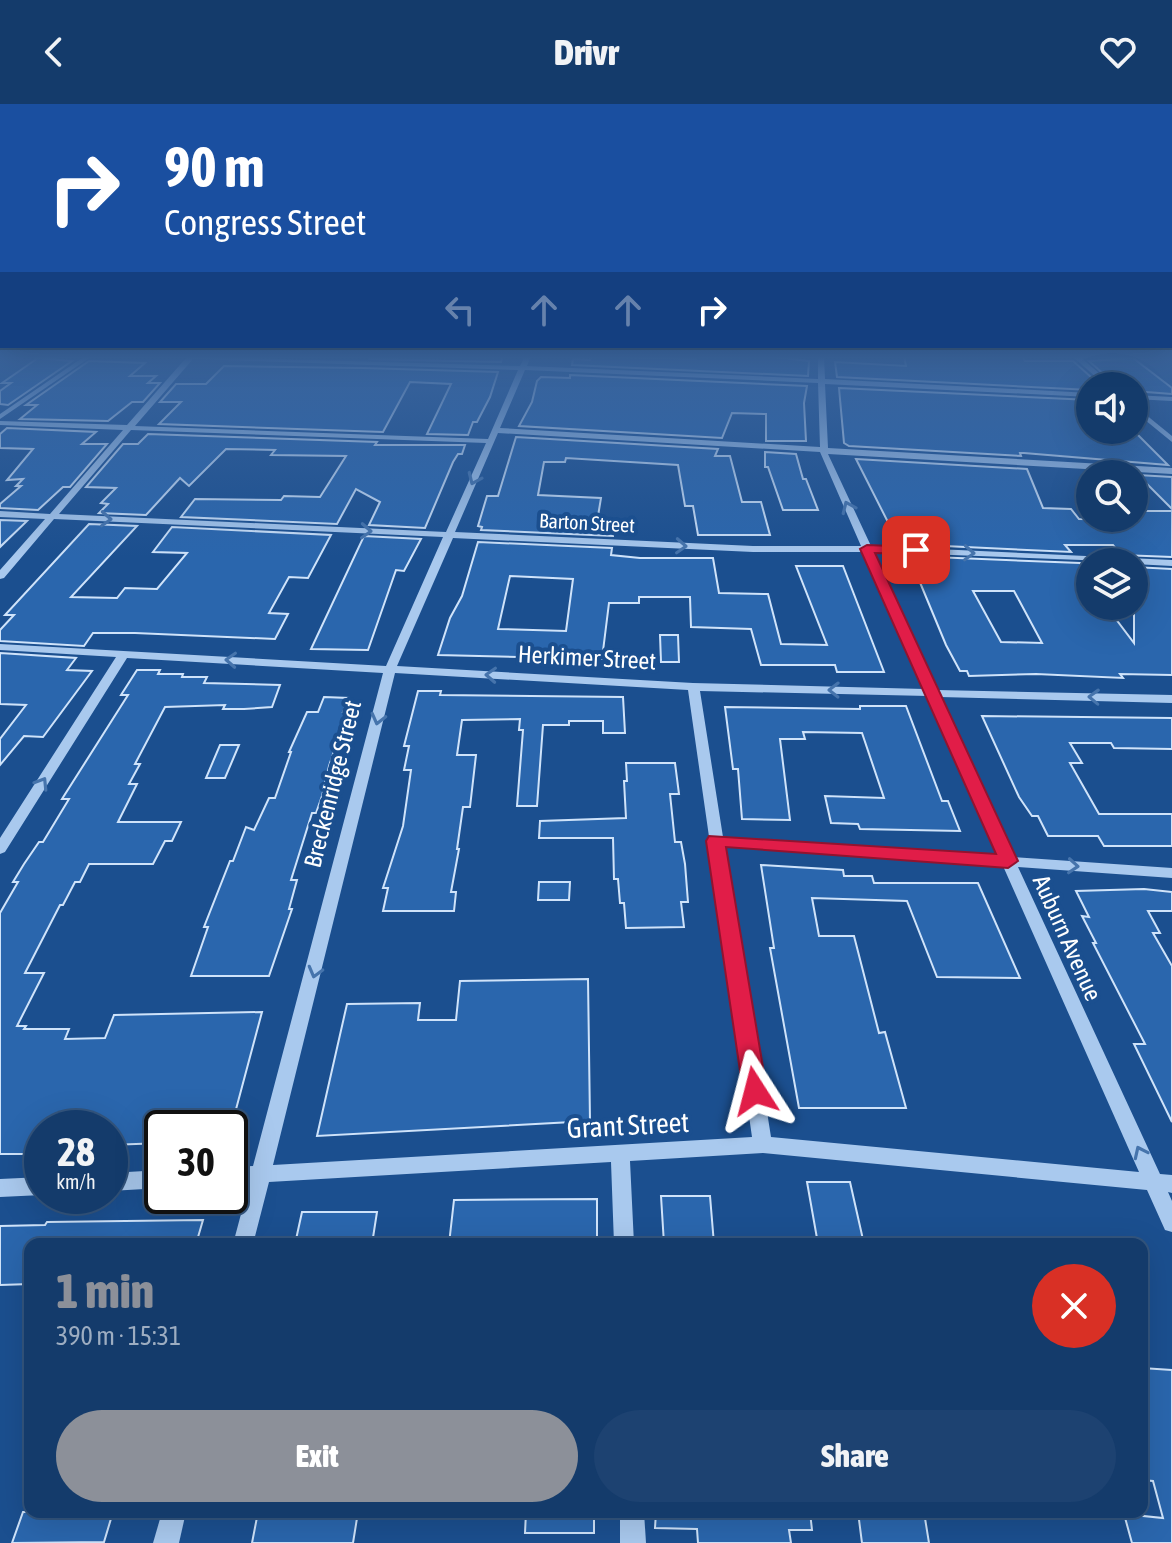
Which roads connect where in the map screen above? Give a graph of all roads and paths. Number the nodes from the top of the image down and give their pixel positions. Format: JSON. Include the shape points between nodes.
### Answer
{"nodes":[{"id":1,"x":51,"y":423,"type":"edge"},
{"id":2,"x":133,"y":423,"type":"edge"},
{"id":3,"x":499,"y":423,"type":"edge"},
{"id":4,"x":823,"y":423,"type":"edge"},
{"id":5,"x":1153,"y":423,"type":"edge"},
{"id":6,"x":129,"y":428,"type":"junction"},
{"id":7,"x":493,"y":436,"type":"junction"},
{"id":8,"x":1172,"y":440,"type":"edge"},
{"id":9,"x":824,"y":450,"type":"junction"},
{"id":10,"x":1172,"y":471,"type":"edge"},
{"id":11,"x":0,"y":514,"type":"edge"},
{"id":12,"x":52,"y":516,"type":"junction"},
{"id":13,"x":449,"y":535,"type":"junction"},
{"id":14,"x":867,"y":549,"type":"junction"},
{"id":15,"x":1172,"y":563,"type":"edge"},
{"id":16,"x":0,"y":576,"type":"edge"},
{"id":17,"x":0,"y":647,"type":"edge"},
{"id":18,"x":123,"y":655,"type":"junction"},
{"id":19,"x":390,"y":669,"type":"junction"},
{"id":20,"x":693,"y":687,"type":"junction"},
{"id":21,"x":932,"y":692,"type":"junction"},
{"id":22,"x":1172,"y":699,"type":"edge"},
{"id":23,"x":716,"y":841,"type":"junction"},
{"id":24,"x":0,"y":849,"type":"edge"},
{"id":25,"x":1008,"y":861,"type":"junction"},
{"id":26,"x":1172,"y":873,"type":"edge"},
{"id":27,"x":763,"y":1145,"type":"junction"},
{"id":28,"x":620,"y":1153,"type":"junction"},
{"id":29,"x":262,"y":1174,"type":"junction"},
{"id":30,"x":248,"y":1175,"type":"edge"},
{"id":31,"x":1163,"y":1183,"type":"edge"},
{"id":32,"x":24,"y":1187,"type":"edge"},
{"id":33,"x":0,"y":1188,"type":"edge"},
{"id":34,"x":1172,"y":1223,"type":"edge"},
{"id":35,"x":245,"y":1238,"type":"edge"},
{"id":36,"x":624,"y":1238,"type":"edge"},
{"id":37,"x":172,"y":1518,"type":"edge"},
{"id":38,"x":632,"y":1518,"type":"edge"},
{"id":39,"x":166,"y":1543,"type":"edge"},
{"id":40,"x":633,"y":1543,"type":"edge"}],
"edges":[{"from":1,"to":6,"type":"street"},
{"from":2,"to":6,"type":"street"},
{"from":3,"to":7,"type":"street","name":"Breckenridge Street"},
{"from":4,"to":9,"type":"street","name":"Auburn Avenue"},
{"from":5,"to":8,"type":"street"},
{"from":6,"to":7,"type":"street"},
{"from":6,"to":12,"type":"street"},
{"from":7,"to":9,"type":"street"},
{"from":7,"to":13,"type":"street","name":"Breckenridge Street","one_way":true},
{"from":9,"to":10,"type":"street"},
{"from":14,"to":9,"type":"street","name":"Auburn Avenue","one_way":true},
{"from":11,"to":12,"type":"street","name":"Barton Street"},
{"from":12,"to":13,"type":"street","name":"Barton Street","one_way":true},
{"from":12,"to":16,"type":"street"},
{"from":13,"to":14,"type":"street","name":"Barton Street","one_way":true},
{"from":13,"to":19,"type":"street","name":"Breckenridge Street"},
{"from":14,"to":15,"type":"street","name":"Barton Street","one_way":true},
{"from":14,"to":21,"type":"street","name":"Auburn Avenue"},
{"from":17,"to":18,"type":"street","name":"Herkimer Street"},
{"from":19,"to":18,"type":"street","name":"Herkimer Street","one_way":true},
{"from":24,"to":18,"type":"street","one_way":true},
{"from":20,"to":19,"type":"street","name":"Herkimer Street","one_way":true},
{"from":19,"to":29,"type":"street","name":"Breckenridge Street","one_way":true},
{"from":21,"to":20,"type":"street","name":"Herkimer Street","one_way":true},
{"from":20,"to":23,"type":"street"},
{"from":22,"to":21,"type":"street","name":"Herkimer Street","one_way":true},
{"from":21,"to":25,"type":"street","name":"Auburn Avenue"},
{"from":23,"to":25,"type":"street"},
{"from":23,"to":27,"type":"street"},
{"from":25,"to":26,"type":"street","one_way":true},
{"from":31,"to":25,"type":"street","name":"Auburn Avenue","one_way":true},
{"from":27,"to":28,"type":"street","name":"Grant Street"},
{"from":27,"to":31,"type":"street","name":"Grant Street"},
{"from":28,"to":29,"type":"street","name":"Grant Street"},
{"from":28,"to":36,"type":"street"},
{"from":29,"to":30,"type":"street","name":"Grant Street"},
{"from":29,"to":35,"type":"street","name":"Breckenridge Street"},
{"from":31,"to":34,"type":"street","name":"Auburn Avenue"},
{"from":32,"to":33,"type":"street"},
{"from":37,"to":39,"type":"street"},
{"from":38,"to":40,"type":"street"}]}
